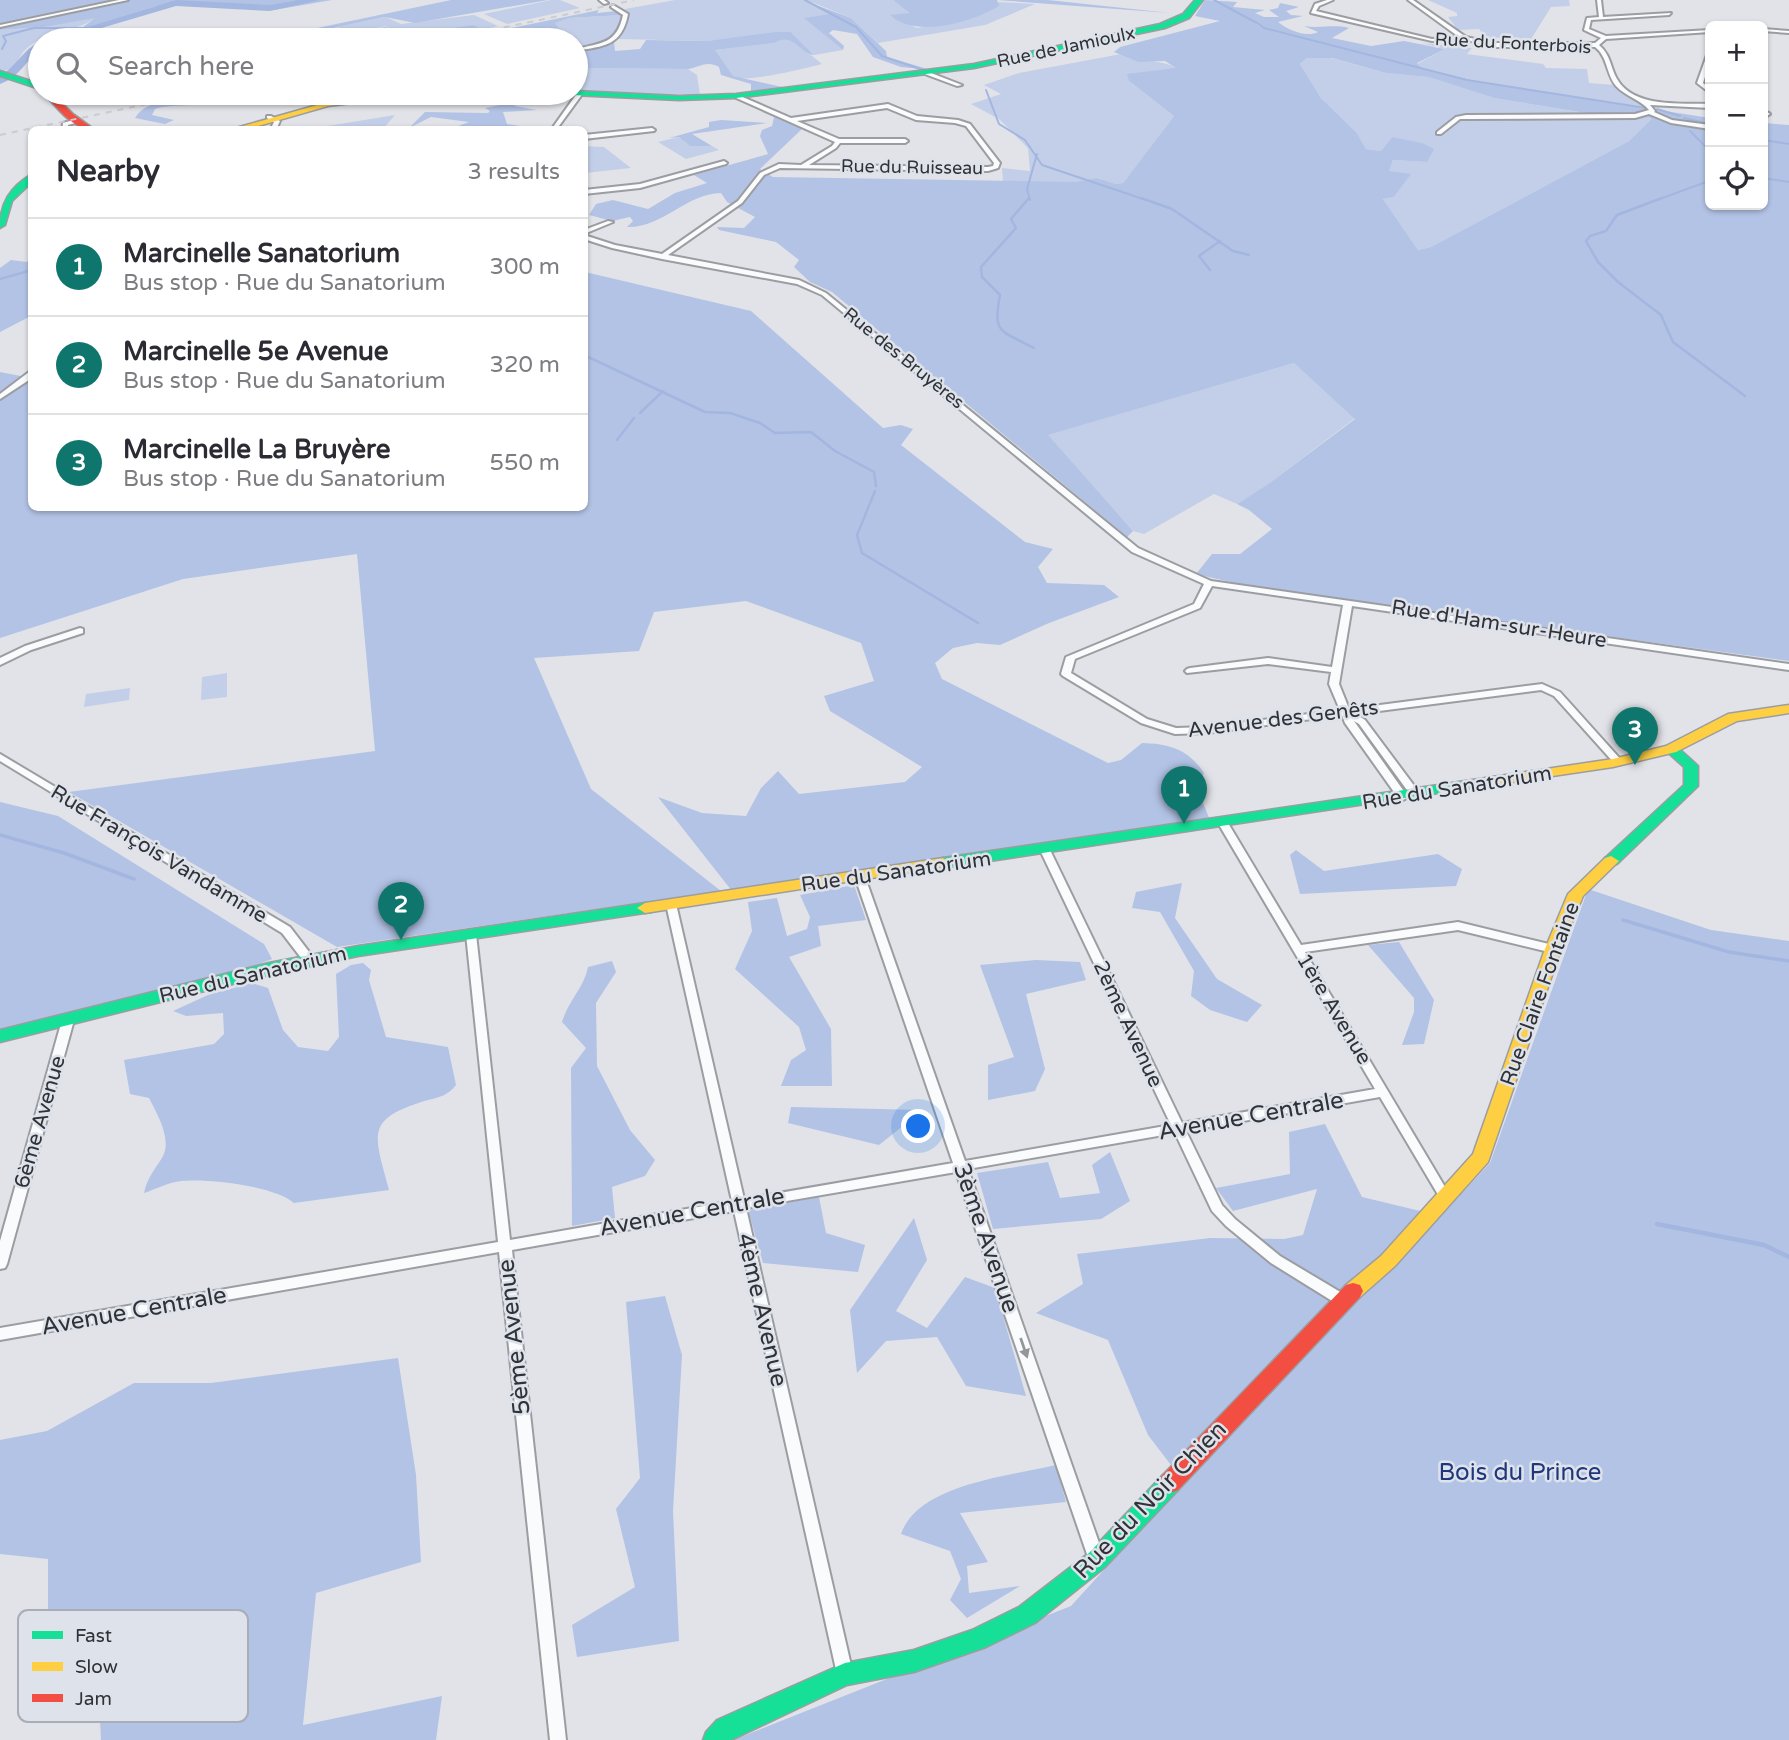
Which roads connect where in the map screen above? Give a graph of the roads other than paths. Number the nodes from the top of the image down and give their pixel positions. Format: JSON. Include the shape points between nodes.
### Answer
{"nodes":[{"id":1,"x":126,"y":0,"type":"edge"},
{"id":2,"x":1199,"y":0,"type":"edge"},
{"id":3,"x":1331,"y":0,"type":"edge"},
{"id":4,"x":1409,"y":0,"type":"edge"},
{"id":5,"x":1600,"y":0,"type":"edge"},
{"id":6,"x":613,"y":6,"type":"dead end"},
{"id":7,"x":1669,"y":14,"type":"dead end"},
{"id":8,"x":1601,"y":16,"type":"junction"},
{"id":9,"x":0,"y":26,"type":"edge"},
{"id":10,"x":1768,"y":30,"type":"edge"},
{"id":11,"x":1705,"y":31,"type":"edge"},
{"id":12,"x":1789,"y":32,"type":"edge"},
{"id":13,"x":1464,"y":38,"type":"junction"},
{"id":14,"x":1605,"y":38,"type":"junction"},
{"id":15,"x":1596,"y":45,"type":"junction"},
{"id":16,"x":588,"y":47,"type":"edge"},
{"id":17,"x":1705,"y":69,"type":"edge"},
{"id":18,"x":924,"y":72,"type":"junction"},
{"id":19,"x":5,"y":74,"type":"edge"},
{"id":20,"x":28,"y":83,"type":"edge"},
{"id":21,"x":959,"y":85,"type":"dead end"},
{"id":22,"x":1705,"y":87,"type":"edge"},
{"id":23,"x":588,"y":94,"type":"edge"},
{"id":24,"x":736,"y":96,"type":"junction"},
{"id":25,"x":1647,"y":103,"type":"junction"},
{"id":26,"x":59,"y":105,"type":"edge"},
{"id":27,"x":327,"y":105,"type":"edge"},
{"id":28,"x":569,"y":105,"type":"edge"},
{"id":29,"x":1705,"y":106,"type":"edge"},
{"id":30,"x":1651,"y":113,"type":"junction"},
{"id":31,"x":791,"y":120,"type":"junction"},
{"id":32,"x":271,"y":123,"type":"edge"},
{"id":33,"x":77,"y":125,"type":"edge"},
{"id":34,"x":555,"y":126,"type":"edge"},
{"id":35,"x":1705,"y":126,"type":"edge"},
{"id":36,"x":652,"y":130,"type":"dead end"},
{"id":37,"x":1438,"y":133,"type":"dead end"},
{"id":38,"x":588,"y":137,"type":"edge"},
{"id":39,"x":838,"y":141,"type":"junction"},
{"id":40,"x":905,"y":141,"type":"dead end"},
{"id":41,"x":724,"y":163,"type":"dead end"},
{"id":42,"x":804,"y":164,"type":"junction"},
{"id":43,"x":28,"y":180,"type":"edge"},
{"id":44,"x":588,"y":192,"type":"edge"},
{"id":45,"x":610,"y":222,"type":"dead end"},
{"id":46,"x":0,"y":225,"type":"edge"},
{"id":47,"x":588,"y":232,"type":"edge"},
{"id":48,"x":588,"y":235,"type":"edge"},
{"id":49,"x":662,"y":257,"type":"junction"},
{"id":50,"x":28,"y":377,"type":"edge"},
{"id":51,"x":0,"y":397,"type":"edge"},
{"id":52,"x":1209,"y":583,"type":"junction"},
{"id":53,"x":1348,"y":602,"type":"junction"},
{"id":54,"x":80,"y":631,"type":"dead end"},
{"id":55,"x":0,"y":662,"type":"edge"},
{"id":56,"x":1789,"y":667,"type":"edge"},
{"id":57,"x":1336,"y":670,"type":"junction"},
{"id":58,"x":1190,"y":671,"type":"dead end"},
{"id":59,"x":1789,"y":709,"type":"edge"},
{"id":60,"x":1348,"y":712,"type":"junction"},
{"id":61,"x":1671,"y":749,"type":"junction"},
{"id":62,"x":0,"y":757,"type":"edge"},
{"id":63,"x":1618,"y":762,"type":"junction"},
{"id":64,"x":1409,"y":796,"type":"junction"},
{"id":65,"x":1223,"y":824,"type":"junction"},
{"id":66,"x":1045,"y":850,"type":"junction"},
{"id":67,"x":860,"y":877,"type":"junction"},
{"id":68,"x":671,"y":904,"type":"junction"},
{"id":69,"x":471,"y":934,"type":"junction"},
{"id":70,"x":1298,"y":949,"type":"junction"},
{"id":71,"x":1553,"y":949,"type":"junction"},
{"id":72,"x":309,"y":960,"type":"junction"},
{"id":73,"x":68,"y":1020,"type":"junction"},
{"id":74,"x":0,"y":1036,"type":"edge"},
{"id":75,"x":1384,"y":1092,"type":"junction"},
{"id":76,"x":1178,"y":1129,"type":"junction"},
{"id":77,"x":961,"y":1168,"type":"junction"},
{"id":78,"x":1444,"y":1195,"type":"junction"},
{"id":79,"x":737,"y":1204,"type":"junction"},
{"id":80,"x":504,"y":1244,"type":"junction"},
{"id":81,"x":0,"y":1264,"type":"edge"},
{"id":82,"x":1342,"y":1300,"type":"junction"},
{"id":83,"x":0,"y":1334,"type":"edge"},
{"id":84,"x":1097,"y":1560,"type":"junction"},
{"id":85,"x":845,"y":1674,"type":"junction"},
{"id":86,"x":558,"y":1740,"type":"edge"},
{"id":87,"x":715,"y":1740,"type":"edge"}],
"edges":[{"from":1,"to":9,"type":"street"},
{"from":2,"to":18,"type":"street","name":"Rue de Jamioulx","via":[[1186,16],[1162,26],[1062,49]]},
{"from":3,"to":13,"type":"street","name":"Rue du Fonterbois","via":[[1317,5],[1313,12],[1423,38]]},
{"from":4,"to":13,"type":"street"},
{"from":5,"to":8,"type":"street"},
{"from":6,"to":16,"type":"street","via":[[626,14],[622,34],[614,41]]},
{"from":7,"to":8,"type":"street"},
{"from":8,"to":14,"type":"street","via":[[1589,19],[1584,27]]},
{"from":10,"to":12,"type":"street"},
{"from":11,"to":14,"type":"street"},
{"from":13,"to":15,"type":"street","name":"Rue du Fonterbois","via":[[1486,45]]},
{"from":14,"to":15,"type":"street"},
{"from":15,"to":25,"type":"street","name":"Rue du Fonterbois","via":[[1606,53],[1619,86]]},
{"from":17,"to":22,"type":"street","via":[[1700,83]]},
{"from":18,"to":21,"type":"street","name":"Rue de Jamioulx"},
{"from":18,"to":24,"type":"street","name":"Rue de Jamioulx"},
{"from":19,"to":20,"type":"street"},
{"from":23,"to":24,"type":"street","name":"Rue de Jamioulx"},
{"from":24,"to":31,"type":"street"},
{"from":25,"to":29,"type":"street"},
{"from":25,"to":30,"type":"street"},
{"from":26,"to":33,"type":"street"},
{"from":27,"to":32,"type":"street"},
{"from":28,"to":34,"type":"street"},
{"from":30,"to":35,"type":"street"},
{"from":30,"to":37,"type":"street","via":[[1463,117]]},
{"from":31,"to":39,"type":"street"},
{"from":31,"to":42,"type":"street","name":"Rue du Ruisseau","via":[[888,106],[916,118],[968,125],[998,163],[988,169]]},
{"from":36,"to":38,"type":"street"},
{"from":39,"to":40,"type":"street"},
{"from":39,"to":42,"type":"street"},
{"from":41,"to":44,"type":"street","via":[[640,186]]},
{"from":42,"to":49,"type":"street","via":[[766,170],[740,202]]},
{"from":43,"to":46,"type":"street","via":[[8,200]]},
{"from":45,"to":47,"type":"street","name":"Rue des Bruyères"},
{"from":48,"to":49,"type":"street","name":"Rue des Bruyères"},
{"from":49,"to":52,"type":"street","name":"Rue des Bruyères","via":[[799,282],[824,294],[1135,550]]},
{"from":50,"to":51,"type":"street"},
{"from":52,"to":53,"type":"street","name":"Rue d'Ham-sur-Heure"},
{"from":52,"to":60,"type":"street","name":"Avenue des Genêts","via":[[1197,606],[1071,657],[1066,674],[1143,721],[1175,732]]},
{"from":53,"to":56,"type":"street","name":"Rue d'Ham-sur-Heure"},
{"from":53,"to":57,"type":"street"},
{"from":54,"to":55,"type":"street"},
{"from":57,"to":58,"type":"street","via":[[1268,661]]},
{"from":57,"to":60,"type":"street","via":[[1334,684]]},
{"from":59,"to":61,"type":"street","name":"Rue du Sanatorium","via":[[1734,717]]},
{"from":60,"to":63,"type":"street","name":"Avenue des Genêts","via":[[1542,687],[1557,694]]},
{"from":60,"to":64,"type":"street","via":[[1362,722]]},
{"from":61,"to":63,"type":"street","name":"Rue du Sanatorium"},
{"from":61,"to":71,"type":"street","name":"Rue Claire Fontaine","via":[[1691,766],[1691,786],[1576,894]]},
{"from":62,"to":72,"type":"street","name":"Rue François Vandamme","via":[[286,930]]},
{"from":63,"to":64,"type":"street","name":"Rue du Sanatorium"},
{"from":64,"to":65,"type":"street","name":"Rue du Sanatorium"},
{"from":65,"to":66,"type":"street","name":"Rue du Sanatorium"},
{"from":65,"to":70,"type":"street","name":"1ère Avenue"},
{"from":66,"to":67,"type":"street","name":"Rue du Sanatorium"},
{"from":66,"to":76,"type":"street","name":"2ème Avenue"},
{"from":67,"to":68,"type":"street","name":"Rue du Sanatorium"},
{"from":67,"to":77,"type":"street","name":"3ème Avenue"},
{"from":68,"to":69,"type":"street","name":"Rue du Sanatorium"},
{"from":68,"to":79,"type":"street","name":"4ème Avenue"},
{"from":69,"to":72,"type":"street","name":"Rue du Sanatorium"},
{"from":69,"to":80,"type":"street","name":"5ème Avenue"},
{"from":70,"to":71,"type":"street","via":[[1458,926]]},
{"from":70,"to":75,"type":"street","name":"1ère Avenue"},
{"from":71,"to":78,"type":"street","name":"Rue Claire Fontaine","via":[[1481,1157]]},
{"from":72,"to":73,"type":"street","name":"Rue du Sanatorium"},
{"from":73,"to":74,"type":"street","name":"Rue du Sanatorium"},
{"from":73,"to":81,"type":"street","name":"6ème Avenue"},
{"from":75,"to":76,"type":"street","name":"Avenue Centrale"},
{"from":75,"to":78,"type":"street","name":"1ère Avenue"},
{"from":76,"to":77,"type":"street","name":"Avenue Centrale"},
{"from":76,"to":82,"type":"street","name":"2ème Avenue","via":[[1217,1208],[1234,1227],[1286,1268]]},
{"from":77,"to":79,"type":"street","name":"Avenue Centrale"},
{"from":77,"to":84,"type":"street","name":"3ème Avenue","one_way":true},
{"from":78,"to":82,"type":"street","name":"Rue du Noir Chien","via":[[1388,1261]]},
{"from":79,"to":80,"type":"street","name":"Avenue Centrale"},
{"from":79,"to":85,"type":"street","name":"4ème Avenue"},
{"from":80,"to":83,"type":"street","name":"Avenue Centrale"},
{"from":80,"to":86,"type":"street","name":"5ème Avenue"},
{"from":82,"to":84,"type":"street","name":"Rue du Noir Chien"},
{"from":84,"to":85,"type":"street","name":"Rue du Noir Chien","via":[[1027,1615],[978,1639],[914,1661]]},
{"from":85,"to":87,"type":"street","name":"Rue du Noir Chien","via":[[726,1728]]}]}
